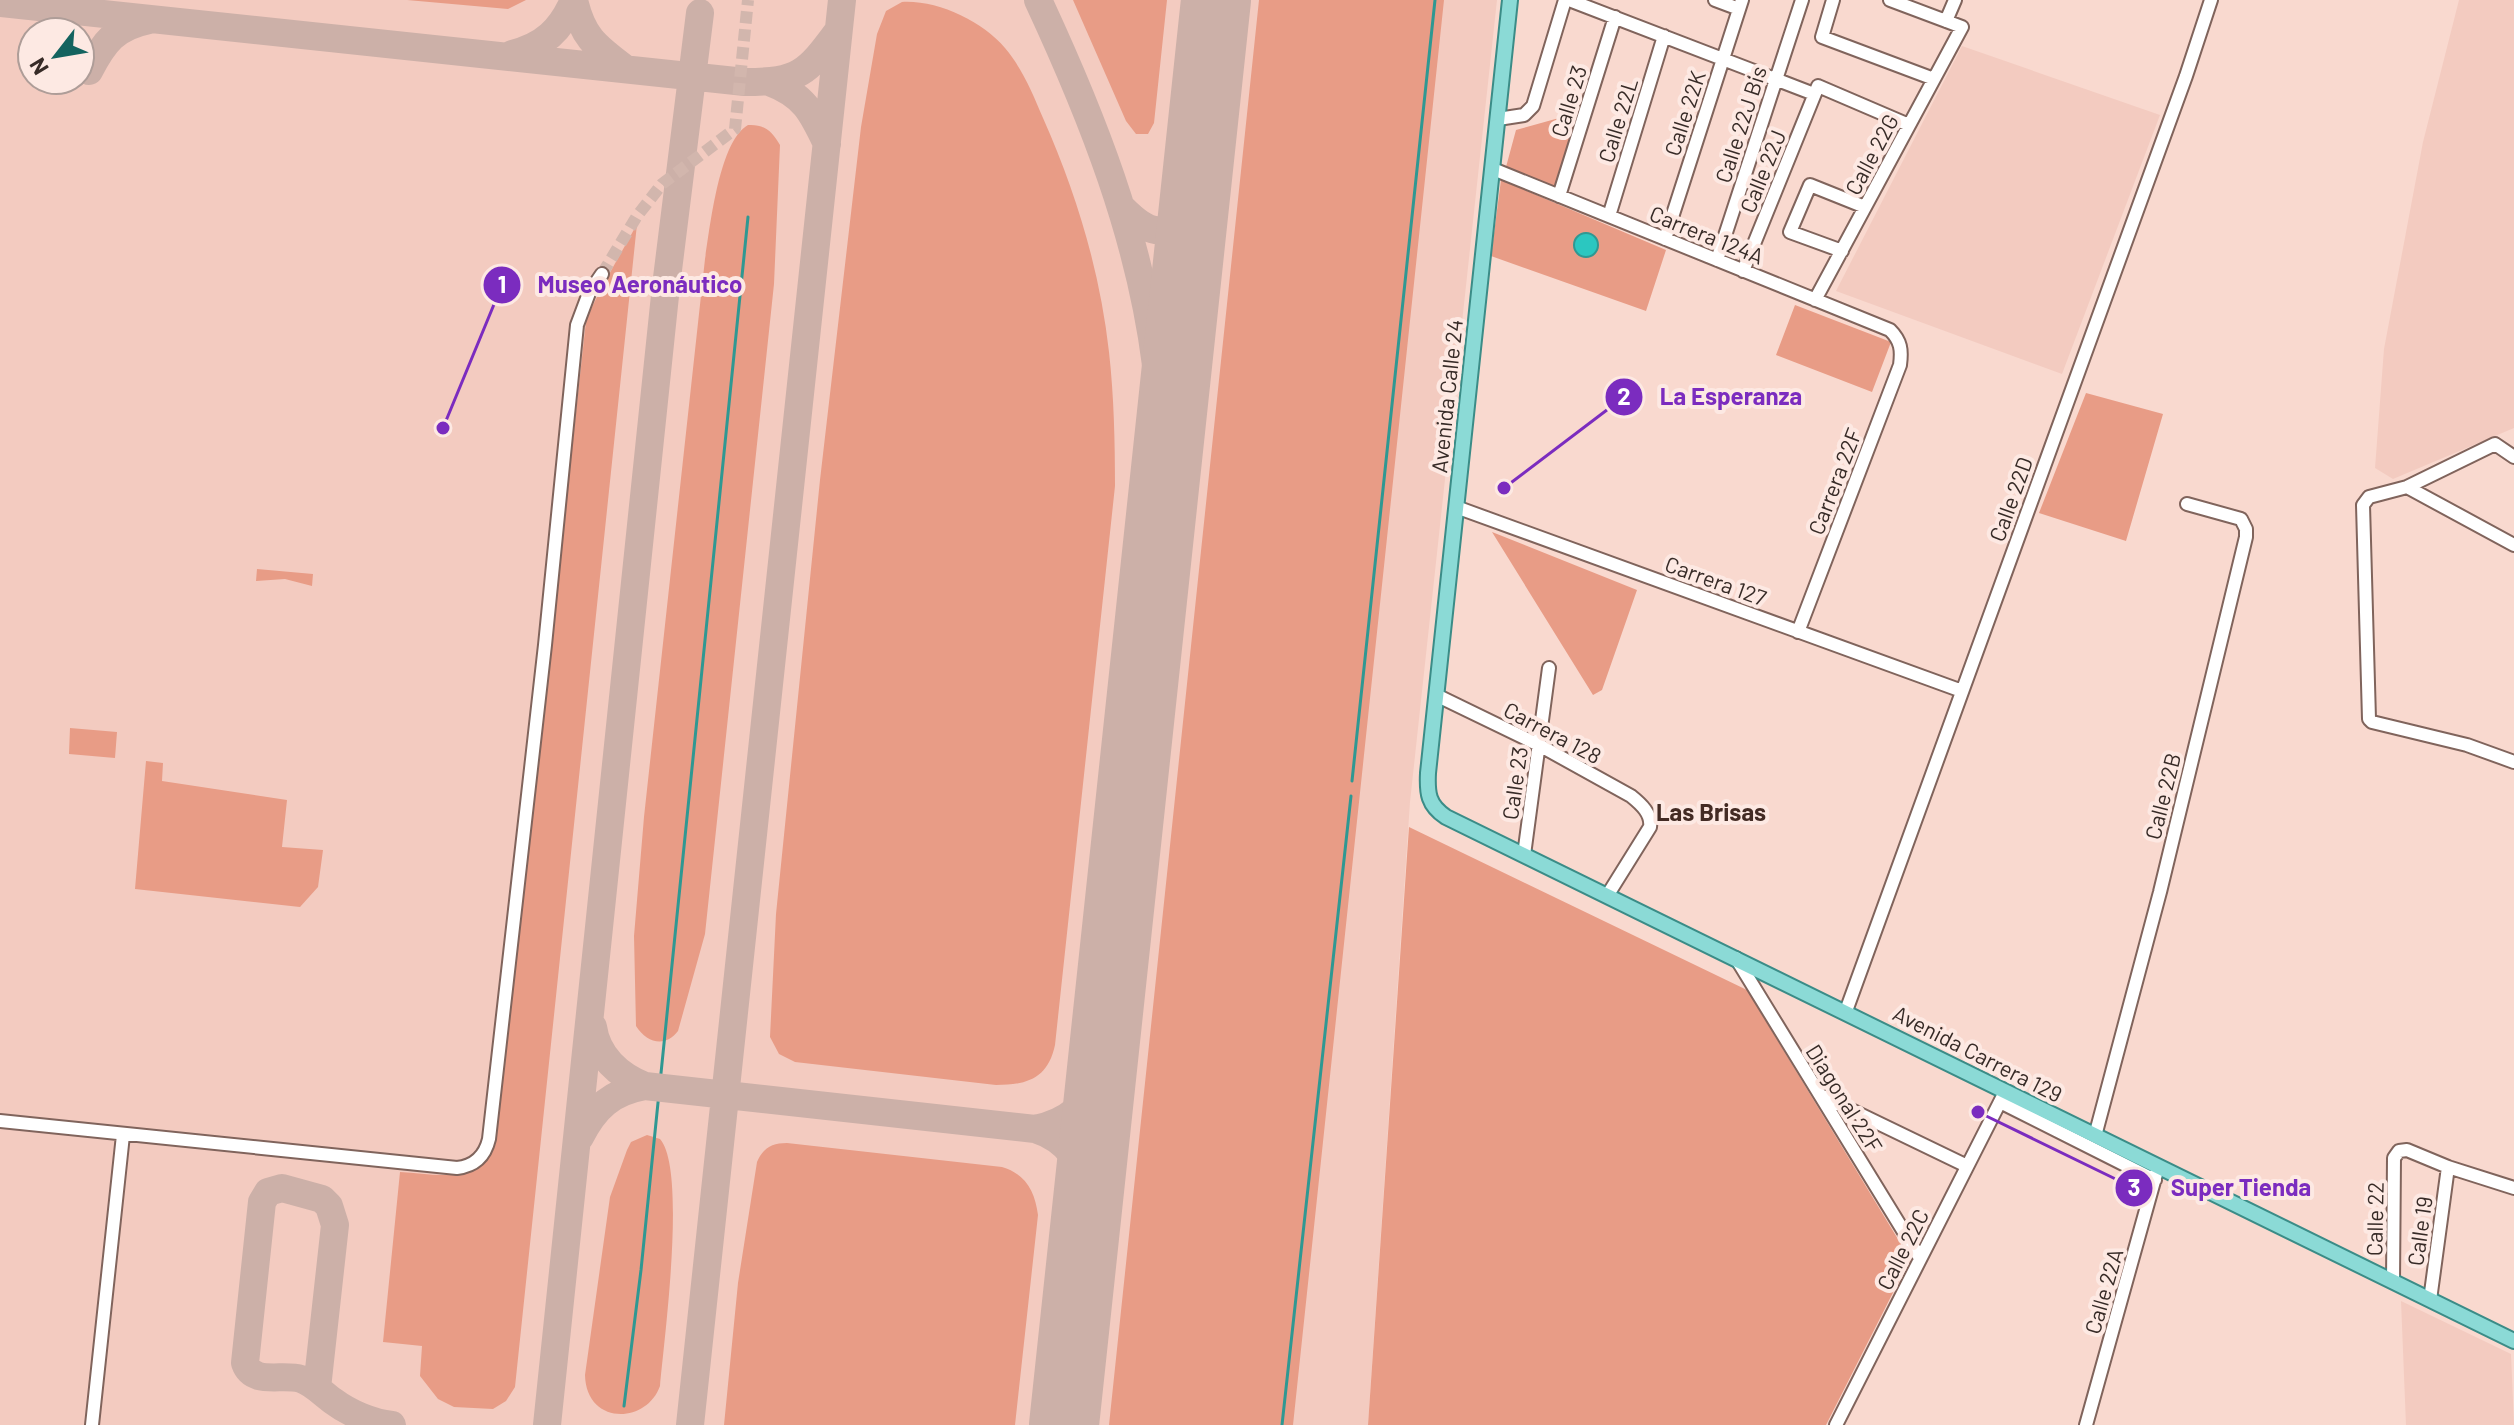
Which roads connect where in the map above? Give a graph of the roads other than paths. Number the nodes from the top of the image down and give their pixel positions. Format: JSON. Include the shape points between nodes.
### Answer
{"nodes":[{"id":1,"x":1510,"y":0,"type":"edge"},
{"id":2,"x":1567,"y":0,"type":"edge"},
{"id":3,"x":1715,"y":0,"type":"edge"},
{"id":4,"x":1802,"y":0,"type":"edge"},
{"id":5,"x":1833,"y":0,"type":"edge"},
{"id":6,"x":1890,"y":0,"type":"edge"},
{"id":7,"x":1955,"y":0,"type":"edge"},
{"id":8,"x":2211,"y":0,"type":"edge"},
{"id":9,"x":1741,"y":5,"type":"edge"},
{"id":10,"x":1615,"y":17,"type":"junction"},
{"id":11,"x":1946,"y":21,"type":"junction"},
{"id":12,"x":1664,"y":36,"type":"junction"},
{"id":13,"x":1723,"y":59,"type":"junction"},
{"id":14,"x":1776,"y":79,"type":"junction"},
{"id":15,"x":1934,"y":79,"type":"junction"},
{"id":16,"x":1816,"y":90,"type":"junction"},
{"id":17,"x":1498,"y":119,"type":"junction"},
{"id":18,"x":1909,"y":125,"type":"junction"},
{"id":19,"x":1493,"y":169,"type":"junction"},
{"id":20,"x":1559,"y":196,"type":"junction"},
{"id":21,"x":1865,"y":207,"type":"junction"},
{"id":22,"x":1609,"y":216,"type":"junction"},
{"id":23,"x":1665,"y":239,"type":"junction"},
{"id":24,"x":1842,"y":251,"type":"junction"},
{"id":25,"x":1717,"y":260,"type":"junction"},
{"id":26,"x":1743,"y":271,"type":"junction"},
{"id":27,"x":602,"y":274,"type":"tunnel mouth"},
{"id":28,"x":1815,"y":300,"type":"junction"},
{"id":29,"x":1901,"y":344,"type":"joint"},
{"id":30,"x":2514,"y":457,"type":"edge"},
{"id":31,"x":2407,"y":487,"type":"junction"},
{"id":32,"x":2187,"y":504,"type":"dead end"},
{"id":33,"x":1456,"y":507,"type":"junction"},
{"id":34,"x":2514,"y":545,"type":"edge"},
{"id":35,"x":1798,"y":632,"type":"junction"},
{"id":36,"x":1549,"y":668,"type":"dead end"},
{"id":37,"x":1962,"y":691,"type":"junction"},
{"id":38,"x":1436,"y":695,"type":"junction"},
{"id":39,"x":1539,"y":745,"type":"junction"},
{"id":40,"x":2514,"y":762,"type":"edge"},
{"id":41,"x":1428,"y":797,"type":"joint"},
{"id":42,"x":1524,"y":855,"type":"junction"},
{"id":43,"x":1607,"y":896,"type":"junction"},
{"id":44,"x":1736,"y":958,"type":"junction"},
{"id":45,"x":1846,"y":1011,"type":"junction"},
{"id":46,"x":1820,"y":1095,"type":"junction"},
{"id":47,"x":2002,"y":1097,"type":"junction"},
{"id":48,"x":0,"y":1121,"type":"edge"},
{"id":49,"x":123,"y":1135,"type":"junction"},
{"id":50,"x":2095,"y":1136,"type":"junction"},
{"id":51,"x":1967,"y":1166,"type":"junction"},
{"id":52,"x":2448,"y":1167,"type":"junction"},
{"id":53,"x":2157,"y":1174,"type":"junction"},
{"id":54,"x":2514,"y":1188,"type":"edge"},
{"id":55,"x":1920,"y":1258,"type":"junction"},
{"id":56,"x":2393,"y":1282,"type":"junction"},
{"id":57,"x":2430,"y":1300,"type":"junction"},
{"id":58,"x":2514,"y":1340,"type":"edge"},
{"id":59,"x":92,"y":1425,"type":"edge"},
{"id":60,"x":1836,"y":1425,"type":"edge"},
{"id":61,"x":2086,"y":1425,"type":"edge"}],
"edges":[{"from":1,"to":17,"type":"main road","name":"Avenida Calle 24"},
{"from":2,"to":10,"type":"street"},
{"from":2,"to":17,"type":"street","via":[[1533,106],[1524,115]]},
{"from":3,"to":9,"type":"street"},
{"from":4,"to":14,"type":"street","name":"Calle 22J Bis"},
{"from":5,"to":15,"type":"street","via":[[1822,37]]},
{"from":6,"to":11,"type":"street"},
{"from":7,"to":11,"type":"street"},
{"from":8,"to":37,"type":"street","name":"Calle 22D"},
{"from":9,"to":13,"type":"street","name":"Calle 22K"},
{"from":10,"to":12,"type":"street"},
{"from":10,"to":20,"type":"street","name":"Calle 23"},
{"from":11,"to":15,"type":"street","name":"Calle 22G","via":[[1962,27]]},
{"from":12,"to":13,"type":"street"},
{"from":12,"to":22,"type":"street","name":"Calle 22L"},
{"from":13,"to":14,"type":"street"},
{"from":13,"to":23,"type":"street","name":"Calle 22K"},
{"from":14,"to":16,"type":"street"},
{"from":14,"to":25,"type":"street","name":"Calle 22J Bis"},
{"from":15,"to":18,"type":"street","name":"Calle 22G"},
{"from":16,"to":18,"type":"street"},
{"from":16,"to":26,"type":"street","name":"Calle 22J"},
{"from":17,"to":19,"type":"main road","name":"Avenida Calle 24"},
{"from":18,"to":21,"type":"street","name":"Calle 22G"},
{"from":19,"to":20,"type":"street","name":"Carrera 124A"},
{"from":19,"to":33,"type":"main road","name":"Avenida Calle 24"},
{"from":20,"to":22,"type":"street","name":"Carrera 124A"},
{"from":21,"to":24,"type":"street","name":"Calle 22G"},
{"from":21,"to":24,"type":"street","via":[[1810,185],[1790,232]]},
{"from":22,"to":23,"type":"street","name":"Carrera 124A"},
{"from":23,"to":25,"type":"street","name":"Carrera 124A"},
{"from":24,"to":28,"type":"street","name":"Calle 22G"},
{"from":25,"to":26,"type":"street","name":"Carrera 124A"},
{"from":26,"to":28,"type":"street","name":"Carrera 124A"},
{"from":27,"to":49,"type":"street","via":[[577,325],[485,1152],[457,1168]]},
{"from":28,"to":29,"type":"street","name":"Carrera 124A","via":[[1890,330]]},
{"from":29,"to":35,"type":"street","name":"Carrera 22F","via":[[1900,365]]},
{"from":30,"to":31,"type":"street","via":[[2495,444]]},
{"from":31,"to":34,"type":"street"},
{"from":31,"to":40,"type":"street","via":[[2369,497],[2363,505],[2372,722]]},
{"from":32,"to":50,"type":"street","name":"Calle 22B","via":[[2241,519],[2246,537]]},
{"from":33,"to":35,"type":"street","name":"Carrera 127"},
{"from":33,"to":38,"type":"main road","name":"Avenida Calle 24"},
{"from":35,"to":37,"type":"street","name":"Carrera 127"},
{"from":36,"to":39,"type":"street","name":"Calle 23"},
{"from":37,"to":45,"type":"street","name":"Calle 22D"},
{"from":38,"to":39,"type":"street","name":"Carrera 128"},
{"from":38,"to":41,"type":"main road","name":"Avenida Calle 24"},
{"from":39,"to":42,"type":"street","name":"Calle 23"},
{"from":39,"to":43,"type":"street","name":"Carrera 128","via":[[1631,796],[1647,812],[1650,827]]},
{"from":41,"to":42,"type":"main road","name":"Avenida Carrera 129","via":[[1446,817]]},
{"from":42,"to":43,"type":"main road","name":"Avenida Carrera 129"},
{"from":43,"to":44,"type":"main road","name":"Avenida Carrera 129"},
{"from":44,"to":45,"type":"main road","name":"Avenida Carrera 129"},
{"from":44,"to":46,"type":"street","name":"Diagonal 22F"},
{"from":45,"to":47,"type":"main road","name":"Avenida Carrera 129"},
{"from":46,"to":51,"type":"street"},
{"from":46,"to":55,"type":"street","name":"Diagonal 22F"},
{"from":47,"to":50,"type":"main road","name":"Avenida Carrera 129"},
{"from":47,"to":51,"type":"street","name":"Calle 22C"},
{"from":47,"to":53,"type":"street"},
{"from":48,"to":49,"type":"street"},
{"from":49,"to":59,"type":"street"},
{"from":50,"to":53,"type":"main road","name":"Avenida Carrera 129"},
{"from":51,"to":55,"type":"street","name":"Calle 22C"},
{"from":52,"to":54,"type":"street"},
{"from":52,"to":56,"type":"street","name":"Calle 22","via":[[2407,1150],[2394,1158]]},
{"from":52,"to":57,"type":"street","name":"Calle 19"},
{"from":53,"to":56,"type":"main road","name":"Avenida Carrera 129"},
{"from":53,"to":61,"type":"street","name":"Calle 22A"},
{"from":55,"to":60,"type":"street","name":"Calle 22C"},
{"from":56,"to":57,"type":"main road","name":"Avenida Carrera 129"},
{"from":57,"to":58,"type":"main road","name":"Avenida Carrera 129"}]}
